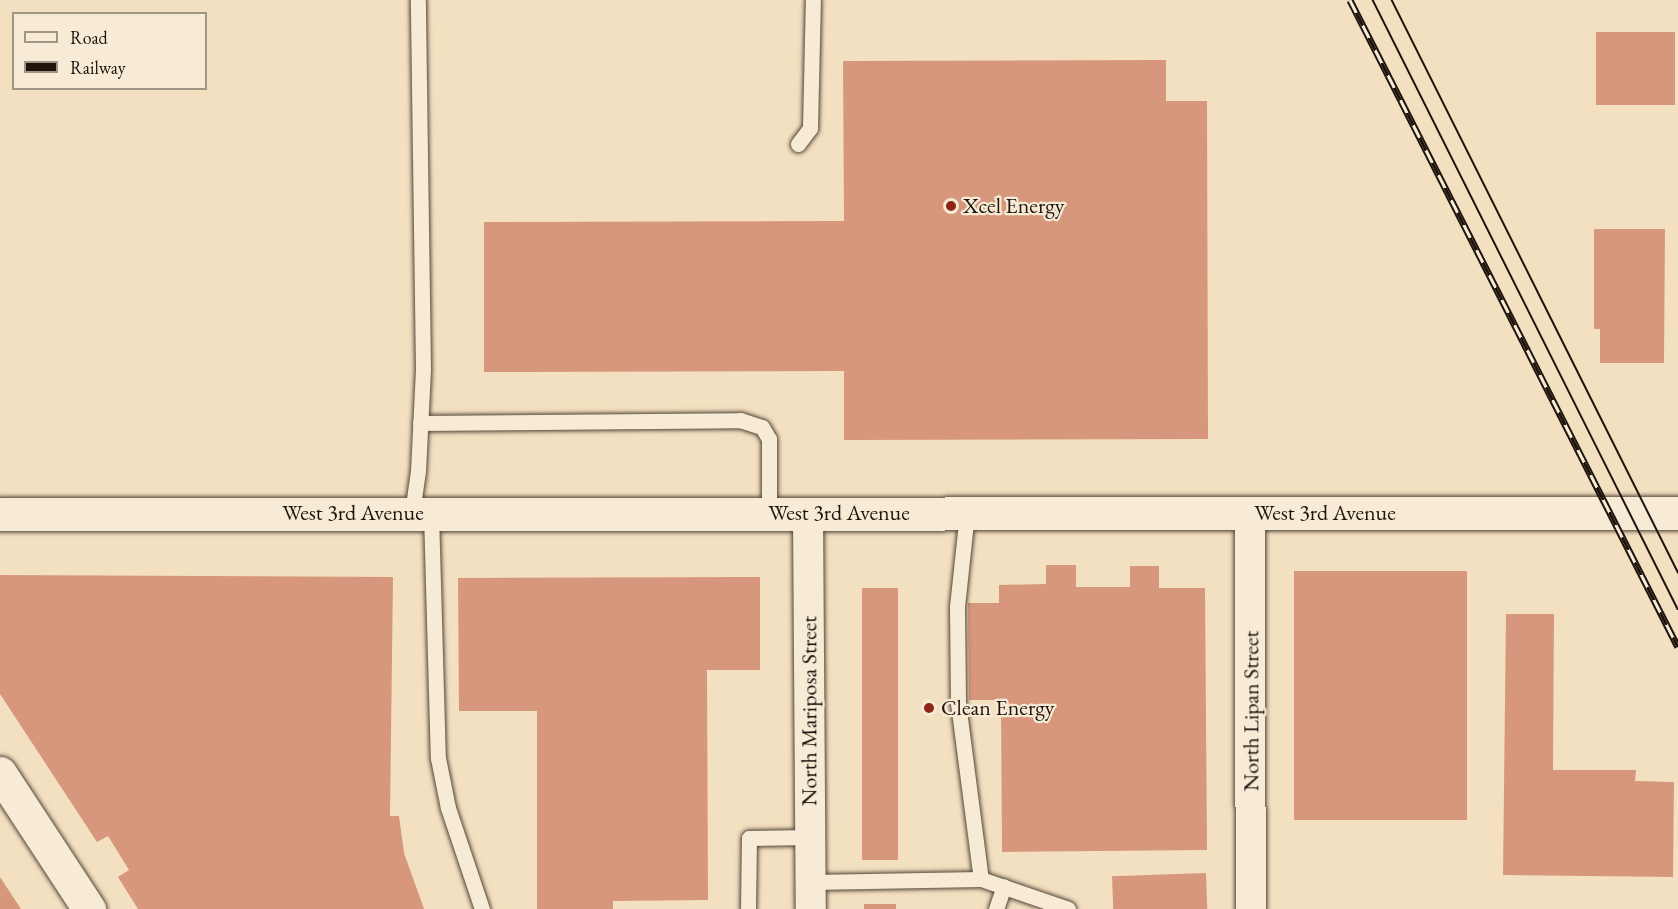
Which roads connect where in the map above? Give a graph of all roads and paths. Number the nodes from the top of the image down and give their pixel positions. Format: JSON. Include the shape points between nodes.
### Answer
{"nodes":[{"id":1,"x":418,"y":0,"type":"edge"},
{"id":2,"x":813,"y":0,"type":"edge"},
{"id":3,"x":798,"y":144,"type":"dead end"},
{"id":4,"x":420,"y":423,"type":"junction"},
{"id":5,"x":421,"y":513,"type":"junction"},
{"id":6,"x":769,"y":513,"type":"junction"},
{"id":7,"x":808,"y":513,"type":"junction"},
{"id":8,"x":967,"y":513,"type":"junction"},
{"id":9,"x":1250,"y":513,"type":"junction"},
{"id":10,"x":1678,"y":513,"type":"edge"},
{"id":11,"x":0,"y":514,"type":"edge"},
{"id":12,"x":0,"y":774,"type":"edge"},
{"id":13,"x":810,"y":837,"type":"junction"},
{"id":14,"x":981,"y":879,"type":"junction"},
{"id":15,"x":1004,"y":886,"type":"junction"},
{"id":16,"x":811,"y":896,"type":"edge"},
{"id":17,"x":89,"y":909,"type":"edge"},
{"id":18,"x":482,"y":909,"type":"edge"},
{"id":19,"x":748,"y":909,"type":"edge"},
{"id":20,"x":996,"y":909,"type":"edge"},
{"id":21,"x":1068,"y":909,"type":"edge"},
{"id":22,"x":1251,"y":909,"type":"edge"}],
"edges":[{"from":1,"to":4,"type":"lane"},
{"from":2,"to":3,"type":"lane","via":[[810,128]]},
{"from":4,"to":5,"type":"lane"},
{"from":4,"to":6,"type":"lane","via":[[741,420],[762,427],[769,439]]},
{"from":5,"to":6,"type":"street","name":"West 3rd Avenue"},
{"from":5,"to":11,"type":"street","name":"West 3rd Avenue"},
{"from":5,"to":18,"type":"lane","via":[[438,758],[448,808]]},
{"from":6,"to":7,"type":"street","name":"West 3rd Avenue"},
{"from":7,"to":8,"type":"street","name":"West 3rd Avenue"},
{"from":7,"to":13,"type":"street","name":"North Mariposa Street"},
{"from":8,"to":9,"type":"street","name":"West 3rd Avenue"},
{"from":8,"to":14,"type":"lane","via":[[957,607],[958,703]]},
{"from":9,"to":10,"type":"street","name":"West 3rd Avenue"},
{"from":9,"to":22,"type":"street","name":"North Lipan Street"},
{"from":12,"to":17,"type":"street"},
{"from":13,"to":16,"type":"street","name":"North Mariposa Street"},
{"from":13,"to":19,"type":"lane","via":[[750,838]]},
{"from":14,"to":15,"type":"lane"},
{"from":14,"to":16,"type":"lane"},
{"from":15,"to":20,"type":"lane"},
{"from":15,"to":21,"type":"lane"}]}
